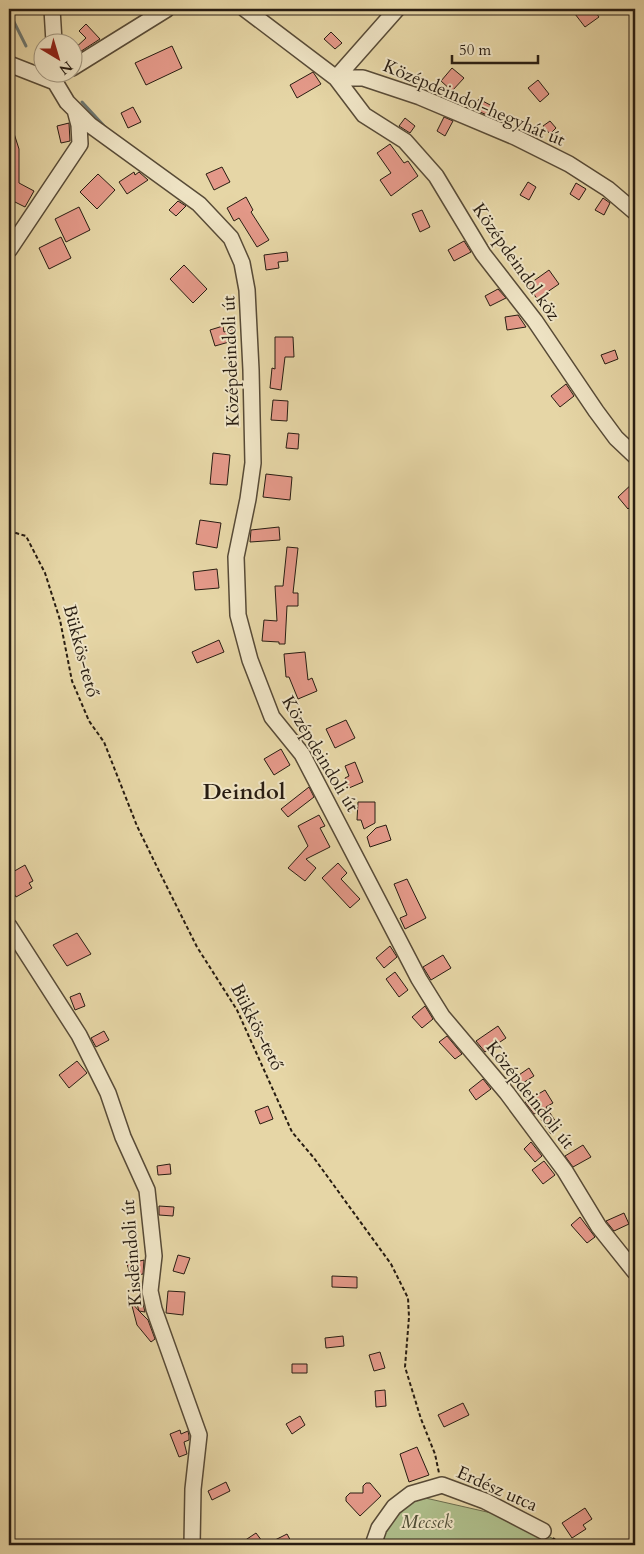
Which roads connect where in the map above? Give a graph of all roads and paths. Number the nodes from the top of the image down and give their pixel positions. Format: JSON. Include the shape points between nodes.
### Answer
{"nodes":[{"id":1,"x":52,"y":9,"type":"edge"},
{"id":2,"x":168,"y":9,"type":"edge"},
{"id":3,"x":245,"y":9,"type":"edge"},
{"id":4,"x":397,"y":9,"type":"edge"},
{"id":5,"x":53,"y":32,"type":"edge"},
{"id":6,"x":82,"y":62,"type":"edge"},
{"id":7,"x":9,"y":64,"type":"edge"},
{"id":8,"x":32,"y":69,"type":"edge"},
{"id":9,"x":336,"y":78,"type":"junction"},
{"id":10,"x":60,"y":82,"type":"edge"},
{"id":11,"x":75,"y":108,"type":"junction"},
{"id":12,"x":635,"y":212,"type":"edge"},
{"id":13,"x":9,"y":250,"type":"edge"},
{"id":14,"x":635,"y":456,"type":"edge"},
{"id":15,"x":9,"y":531,"type":"edge"},
{"id":16,"x":9,"y":926,"type":"edge"},
{"id":17,"x":635,"y":1272,"type":"edge"},
{"id":18,"x":442,"y":1485,"type":"junction"},
{"id":19,"x":543,"y":1531,"type":"dead end"},
{"id":20,"x":192,"y":1545,"type":"edge"},
{"id":21,"x":373,"y":1545,"type":"edge"}],
"edges":[{"from":1,"to":5,"type":"street"},
{"from":2,"to":6,"type":"street"},
{"from":3,"to":9,"type":"street"},
{"from":4,"to":9,"type":"street"},
{"from":7,"to":8,"type":"street"},
{"from":9,"to":12,"type":"street","name":"Középdeindol-hegyhát út","via":[[363,78],[420,97],[515,137],[569,164],[608,189]]},
{"from":9,"to":14,"type":"street","name":"Középdeindol köz","via":[[364,115],[405,141],[436,176],[483,254],[535,321],[616,438]]},
{"from":10,"to":11,"type":"street","name":"Középdeindoli út","via":[[67,102]]},
{"from":11,"to":13,"type":"street","via":[[80,144]]},
{"from":11,"to":17,"type":"street","name":"Középdeindoli út","via":[[109,140],[199,204],[230,238],[242,263],[250,340],[253,463],[236,557],[238,615],[250,660],[272,717],[302,754],[442,1016],[507,1092],[565,1171],[598,1226]]},
{"from":15,"to":18,"type":"path","name":"Bükkös-tető","via":[[26,536],[45,573],[60,620],[72,681],[89,721],[104,742],[137,826],[197,947],[237,1010],[292,1132],[392,1264],[408,1298],[406,1367]]},
{"from":16,"to":20,"type":"street","name":"Kisdeindoli út","via":[[79,1035],[108,1093],[147,1190],[154,1256],[150,1291],[154,1310],[199,1435]]},
{"from":18,"to":19,"type":"street","name":"Erdész utca","via":[[485,1501]]},
{"from":18,"to":21,"type":"street","name":"Erdész utca","via":[[411,1494],[394,1507],[378,1528]]}]}
